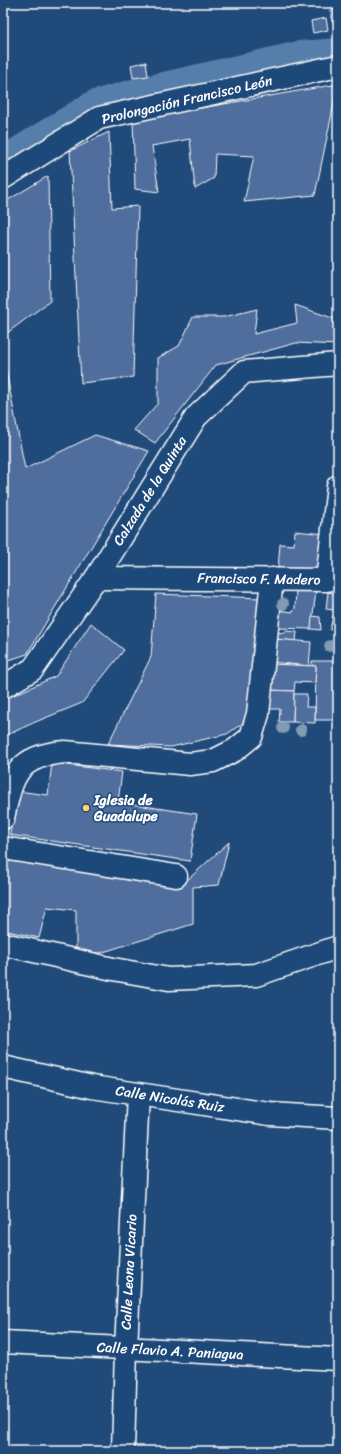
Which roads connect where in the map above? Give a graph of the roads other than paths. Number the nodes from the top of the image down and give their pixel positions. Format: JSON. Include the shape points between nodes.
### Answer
{"nodes":[{"id":1,"x":338,"y":66,"type":"edge"},
{"id":2,"x":3,"y":178,"type":"edge"},
{"id":3,"x":338,"y":364,"type":"edge"},
{"id":4,"x":338,"y":486,"type":"edge"},
{"id":5,"x":96,"y":578,"type":"junction"},
{"id":6,"x":272,"y":579,"type":"junction"},
{"id":7,"x":3,"y":687,"type":"edge"},
{"id":8,"x":3,"y":818,"type":"edge"},
{"id":9,"x":3,"y":848,"type":"edge"},
{"id":10,"x":176,"y":876,"type":"dead end"},
{"id":11,"x":3,"y":944,"type":"edge"},
{"id":12,"x":338,"y":947,"type":"edge"},
{"id":13,"x":3,"y":1067,"type":"edge"},
{"id":14,"x":138,"y":1094,"type":"junction"},
{"id":15,"x":338,"y":1118,"type":"edge"},
{"id":16,"x":3,"y":1342,"type":"edge"},
{"id":17,"x":126,"y":1349,"type":"junction"},
{"id":18,"x":338,"y":1359,"type":"edge"},
{"id":19,"x":123,"y":1451,"type":"edge"}],
"edges":[{"from":1,"to":2,"type":"street","name":"Prolongación Francisco León","via":[[99,118]]},
{"from":3,"to":5,"type":"street","name":"Calzada de la Quinta","via":[[244,372],[196,416]]},
{"from":4,"to":6,"type":"street","name":"Francisco F. Madero","via":[[327,580]]},
{"from":5,"to":6,"type":"street","name":"Francisco F. Madero"},
{"from":5,"to":7,"type":"street","name":"Calzada de la Quinta","via":[[33,669]]},
{"from":6,"to":8,"type":"street","via":[[258,714],[251,737],[235,750],[213,761],[190,764],[65,752],[45,754],[17,772],[10,785]]},
{"from":9,"to":10,"type":"street"},
{"from":11,"to":12,"type":"street","via":[[113,970],[169,979],[256,975]]},
{"from":13,"to":14,"type":"street","name":"Calle Nicolás Ruiz","via":[[92,1087]]},
{"from":14,"to":15,"type":"street","name":"Calle Nicolás Ruiz","via":[[270,1114]]},
{"from":14,"to":17,"type":"street","name":"Calle Leona Vicario"},
{"from":16,"to":17,"type":"street","name":"Calle Flavio A. Paniagua"},
{"from":17,"to":18,"type":"street","name":"Calle Flavio A. Paniagua"},
{"from":17,"to":19,"type":"street","name":"Calle Leona Vicario"}]}
